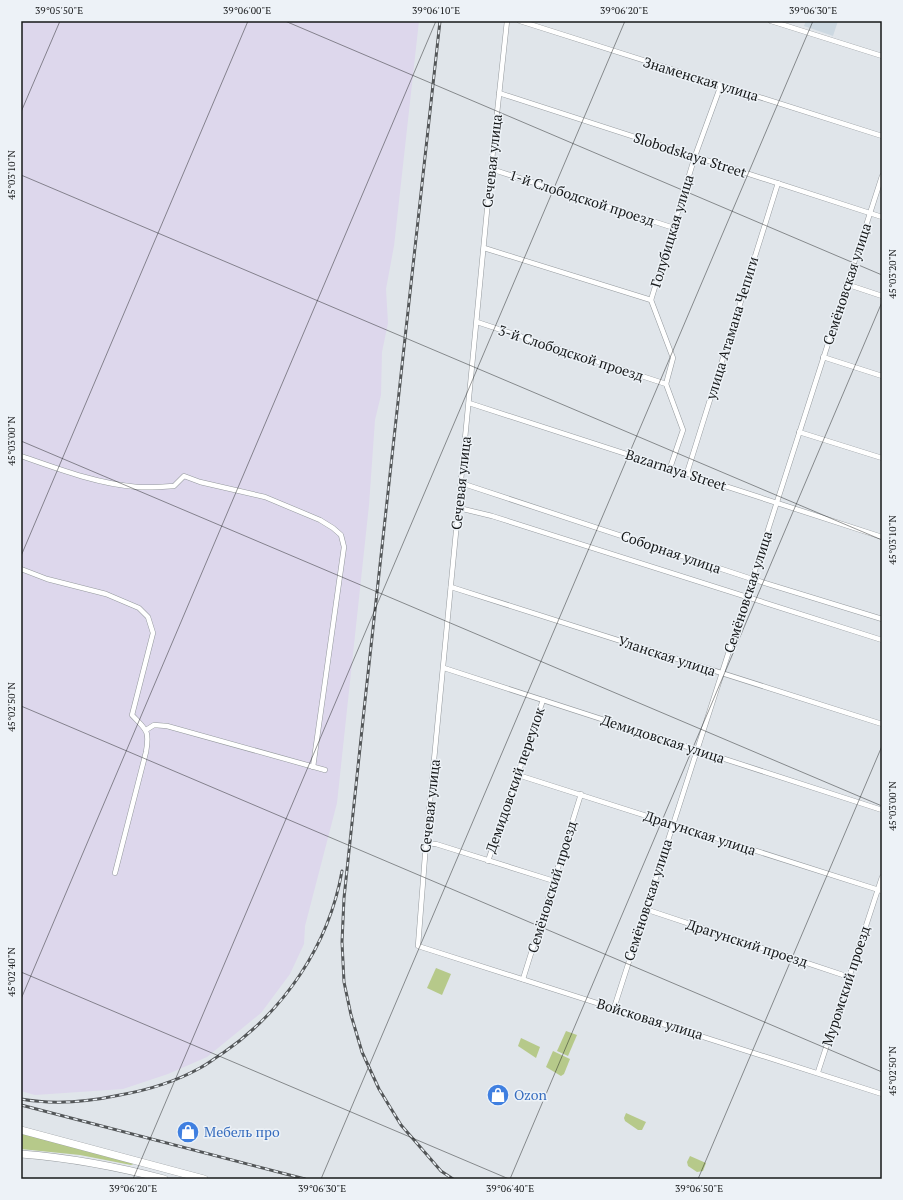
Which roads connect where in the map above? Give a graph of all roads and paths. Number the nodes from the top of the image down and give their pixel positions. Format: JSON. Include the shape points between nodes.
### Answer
{"nodes":[{"id":1,"x":507,"y":21,"type":"edge"},
{"id":2,"x":520,"y":21,"type":"edge"},
{"id":3,"x":771,"y":21,"type":"edge"},
{"id":4,"x":882,"y":56,"type":"edge"},
{"id":5,"x":721,"y":85,"type":"junction"},
{"id":6,"x":499,"y":93,"type":"junction"},
{"id":7,"x":882,"y":136,"type":"edge"},
{"id":8,"x":695,"y":156,"type":"junction"},
{"id":9,"x":491,"y":168,"type":"junction"},
{"id":10,"x":882,"y":176,"type":"edge"},
{"id":11,"x":778,"y":183,"type":"junction"},
{"id":12,"x":870,"y":213,"type":"junction"},
{"id":13,"x":882,"y":217,"type":"edge"},
{"id":14,"x":674,"y":228,"type":"junction"},
{"id":15,"x":484,"y":248,"type":"junction"},
{"id":16,"x":846,"y":284,"type":"junction"},
{"id":17,"x":882,"y":296,"type":"edge"},
{"id":18,"x":651,"y":300,"type":"junction"},
{"id":19,"x":476,"y":322,"type":"junction"},
{"id":20,"x":823,"y":357,"type":"junction"},
{"id":21,"x":882,"y":376,"type":"edge"},
{"id":22,"x":666,"y":384,"type":"junction"},
{"id":23,"x":469,"y":403,"type":"junction"},
{"id":24,"x":799,"y":432,"type":"junction"},
{"id":25,"x":21,"y":456,"type":"edge"},
{"id":26,"x":882,"y":458,"type":"edge"},
{"id":27,"x":670,"y":468,"type":"junction"},
{"id":28,"x":687,"y":474,"type":"junction"},
{"id":29,"x":461,"y":483,"type":"junction"},
{"id":30,"x":778,"y":503,"type":"junction"},
{"id":31,"x":459,"y":508,"type":"junction"},
{"id":32,"x":882,"y":537,"type":"edge"},
{"id":33,"x":21,"y":569,"type":"edge"},
{"id":34,"x":752,"y":579,"type":"junction"},
{"id":35,"x":451,"y":587,"type":"junction"},
{"id":36,"x":746,"y":597,"type":"junction"},
{"id":37,"x":882,"y":619,"type":"edge"},
{"id":38,"x":882,"y":640,"type":"edge"},
{"id":39,"x":444,"y":668,"type":"junction"},
{"id":40,"x":722,"y":673,"type":"junction"},
{"id":41,"x":543,"y":700,"type":"junction"},
{"id":42,"x":882,"y":724,"type":"edge"},
{"id":43,"x":146,"y":730,"type":"junction"},
{"id":44,"x":697,"y":750,"type":"junction"},
{"id":45,"x":314,"y":767,"type":"junction"},
{"id":46,"x":325,"y":770,"type":"dead end"},
{"id":47,"x":518,"y":775,"type":"junction"},
{"id":48,"x":581,"y":794,"type":"junction"},
{"id":49,"x":882,"y":810,"type":"edge"},
{"id":50,"x":673,"y":824,"type":"junction"},
{"id":51,"x":426,"y":843,"type":"junction"},
{"id":52,"x":488,"y":861,"type":"junction"},
{"id":53,"x":115,"y":873,"type":"dead end"},
{"id":54,"x":882,"y":877,"type":"edge"},
{"id":55,"x":554,"y":881,"type":"junction"},
{"id":56,"x":880,"y":890,"type":"edge"},
{"id":57,"x":645,"y":909,"type":"junction"},
{"id":58,"x":418,"y":946,"type":"joint"},
{"id":59,"x":849,"y":978,"type":"junction"},
{"id":60,"x":523,"y":979,"type":"junction"},
{"id":61,"x":614,"y":1008,"type":"junction"},
{"id":62,"x":818,"y":1072,"type":"junction"},
{"id":63,"x":882,"y":1094,"type":"edge"},
{"id":64,"x":21,"y":1130,"type":"edge"},
{"id":65,"x":21,"y":1154,"type":"edge"},
{"id":66,"x":137,"y":1161,"type":"junction"},
{"id":67,"x":134,"y":1171,"type":"junction"},
{"id":68,"x":164,"y":1179,"type":"edge"},
{"id":69,"x":204,"y":1179,"type":"edge"}],
"edges":[{"from":1,"to":6,"type":"street","name":"Сечевая улица"},
{"from":2,"to":5,"type":"street","name":"Знаменская улица"},
{"from":3,"to":4,"type":"street"},
{"from":5,"to":7,"type":"street","name":"Знаменская улица"},
{"from":5,"to":8,"type":"street","name":"Голубицкая улица"},
{"from":6,"to":8,"type":"street","name":"Slobodskaya Street"},
{"from":6,"to":9,"type":"street","name":"Сечевая улица"},
{"from":8,"to":11,"type":"street","name":"Slobodskaya Street"},
{"from":8,"to":14,"type":"street","name":"Голубицкая улица"},
{"from":9,"to":14,"type":"street","name":"1-й Слободской проезд"},
{"from":9,"to":15,"type":"street","name":"Сечевая улица"},
{"from":10,"to":12,"type":"street","name":"Семёновская улица"},
{"from":11,"to":12,"type":"street","name":"Slobodskaya Street"},
{"from":11,"to":28,"type":"street","name":"улица Атамана Чепиги"},
{"from":12,"to":13,"type":"street","name":"Slobodskaya Street"},
{"from":12,"to":16,"type":"street","name":"Семёновская улица"},
{"from":14,"to":18,"type":"street","name":"Голубицкая улица"},
{"from":15,"to":18,"type":"street"},
{"from":15,"to":19,"type":"street","name":"Сечевая улица"},
{"from":16,"to":17,"type":"street"},
{"from":16,"to":20,"type":"street","name":"Семёновская улица"},
{"from":18,"to":22,"type":"street","name":"Голубицкая улица","via":[[673,358]]},
{"from":19,"to":22,"type":"street","name":"3-й Слободской проезд"},
{"from":19,"to":23,"type":"street","name":"Сечевая улица"},
{"from":20,"to":21,"type":"street"},
{"from":20,"to":24,"type":"street","name":"Семёновская улица"},
{"from":22,"to":27,"type":"street","via":[[683,430]]},
{"from":23,"to":27,"type":"street","name":"Bazarnaya Street"},
{"from":23,"to":29,"type":"street","name":"Сечевая улица"},
{"from":24,"to":26,"type":"street"},
{"from":24,"to":30,"type":"street","name":"Семёновская улица"},
{"from":25,"to":45,"type":"street","via":[[53,468],[137,487],[174,486],[184,476],[266,497],[320,520],[341,536],[344,547]]},
{"from":27,"to":28,"type":"street","name":"Bazarnaya Street"},
{"from":28,"to":30,"type":"street","name":"Bazarnaya Street"},
{"from":29,"to":31,"type":"street","name":"Сечевая улица"},
{"from":29,"to":34,"type":"street","name":"Соборная улица"},
{"from":30,"to":32,"type":"street","name":"Bazarnaya Street"},
{"from":30,"to":34,"type":"street","name":"Семёновская улица"},
{"from":31,"to":35,"type":"street","name":"Сечевая улица"},
{"from":31,"to":36,"type":"street","via":[[492,516]]},
{"from":33,"to":43,"type":"street","via":[[53,581],[106,594],[139,608],[148,617],[153,633],[132,715]]},
{"from":34,"to":36,"type":"street","name":"Семёновская улица"},
{"from":34,"to":37,"type":"street","name":"Соборная улица"},
{"from":35,"to":39,"type":"street","name":"Сечевая улица"},
{"from":35,"to":40,"type":"street","name":"Уланская улица"},
{"from":36,"to":38,"type":"street"},
{"from":36,"to":40,"type":"street","name":"Семёновская улица"},
{"from":39,"to":41,"type":"street","name":"Демидовская улица"},
{"from":39,"to":51,"type":"street","name":"Сечевая улица"},
{"from":40,"to":42,"type":"street","name":"Уланская улица"},
{"from":40,"to":44,"type":"street","name":"Семёновская улица"},
{"from":41,"to":44,"type":"street","name":"Демидовская улица"},
{"from":41,"to":47,"type":"street","name":"Демидовский переулок"},
{"from":43,"to":45,"type":"street","via":[[154,725],[167,726]]},
{"from":43,"to":53,"type":"street","via":[[149,736],[146,752]]},
{"from":44,"to":49,"type":"street","name":"Демидовская улица"},
{"from":44,"to":50,"type":"street","name":"Семёновская улица"},
{"from":45,"to":46,"type":"street"},
{"from":47,"to":48,"type":"street","name":"Драгунская улица"},
{"from":47,"to":52,"type":"street","name":"Демидовский переулок"},
{"from":48,"to":50,"type":"street","name":"Драгунская улица"},
{"from":48,"to":55,"type":"street","name":"Семёновский проезд"},
{"from":50,"to":56,"type":"street","name":"Драгунская улица"},
{"from":50,"to":57,"type":"street","name":"Семёновская улица"},
{"from":51,"to":52,"type":"street"},
{"from":51,"to":58,"type":"street","name":"Сечевая улица"},
{"from":52,"to":55,"type":"street"},
{"from":54,"to":56,"type":"street","name":"Муромский проезд"},
{"from":55,"to":60,"type":"street","name":"Семёновский проезд"},
{"from":56,"to":59,"type":"street","name":"Муромский проезд"},
{"from":57,"to":59,"type":"street","name":"Драгунский проезд"},
{"from":57,"to":61,"type":"street","name":"Семёновская улица"},
{"from":58,"to":60,"type":"street","name":"Войсковая улица"},
{"from":59,"to":62,"type":"street","name":"Муромский проезд"},
{"from":60,"to":61,"type":"street","name":"Войсковая улица"},
{"from":61,"to":62,"type":"street","name":"Войсковая улица"},
{"from":62,"to":63,"type":"street","name":"Войсковая улица"},
{"from":64,"to":66,"type":"main road"},
{"from":65,"to":67,"type":"main road","via":[[103,1163]]},
{"from":66,"to":67,"type":"main road"},
{"from":66,"to":69,"type":"main road"},
{"from":67,"to":68,"type":"main road"}]}
